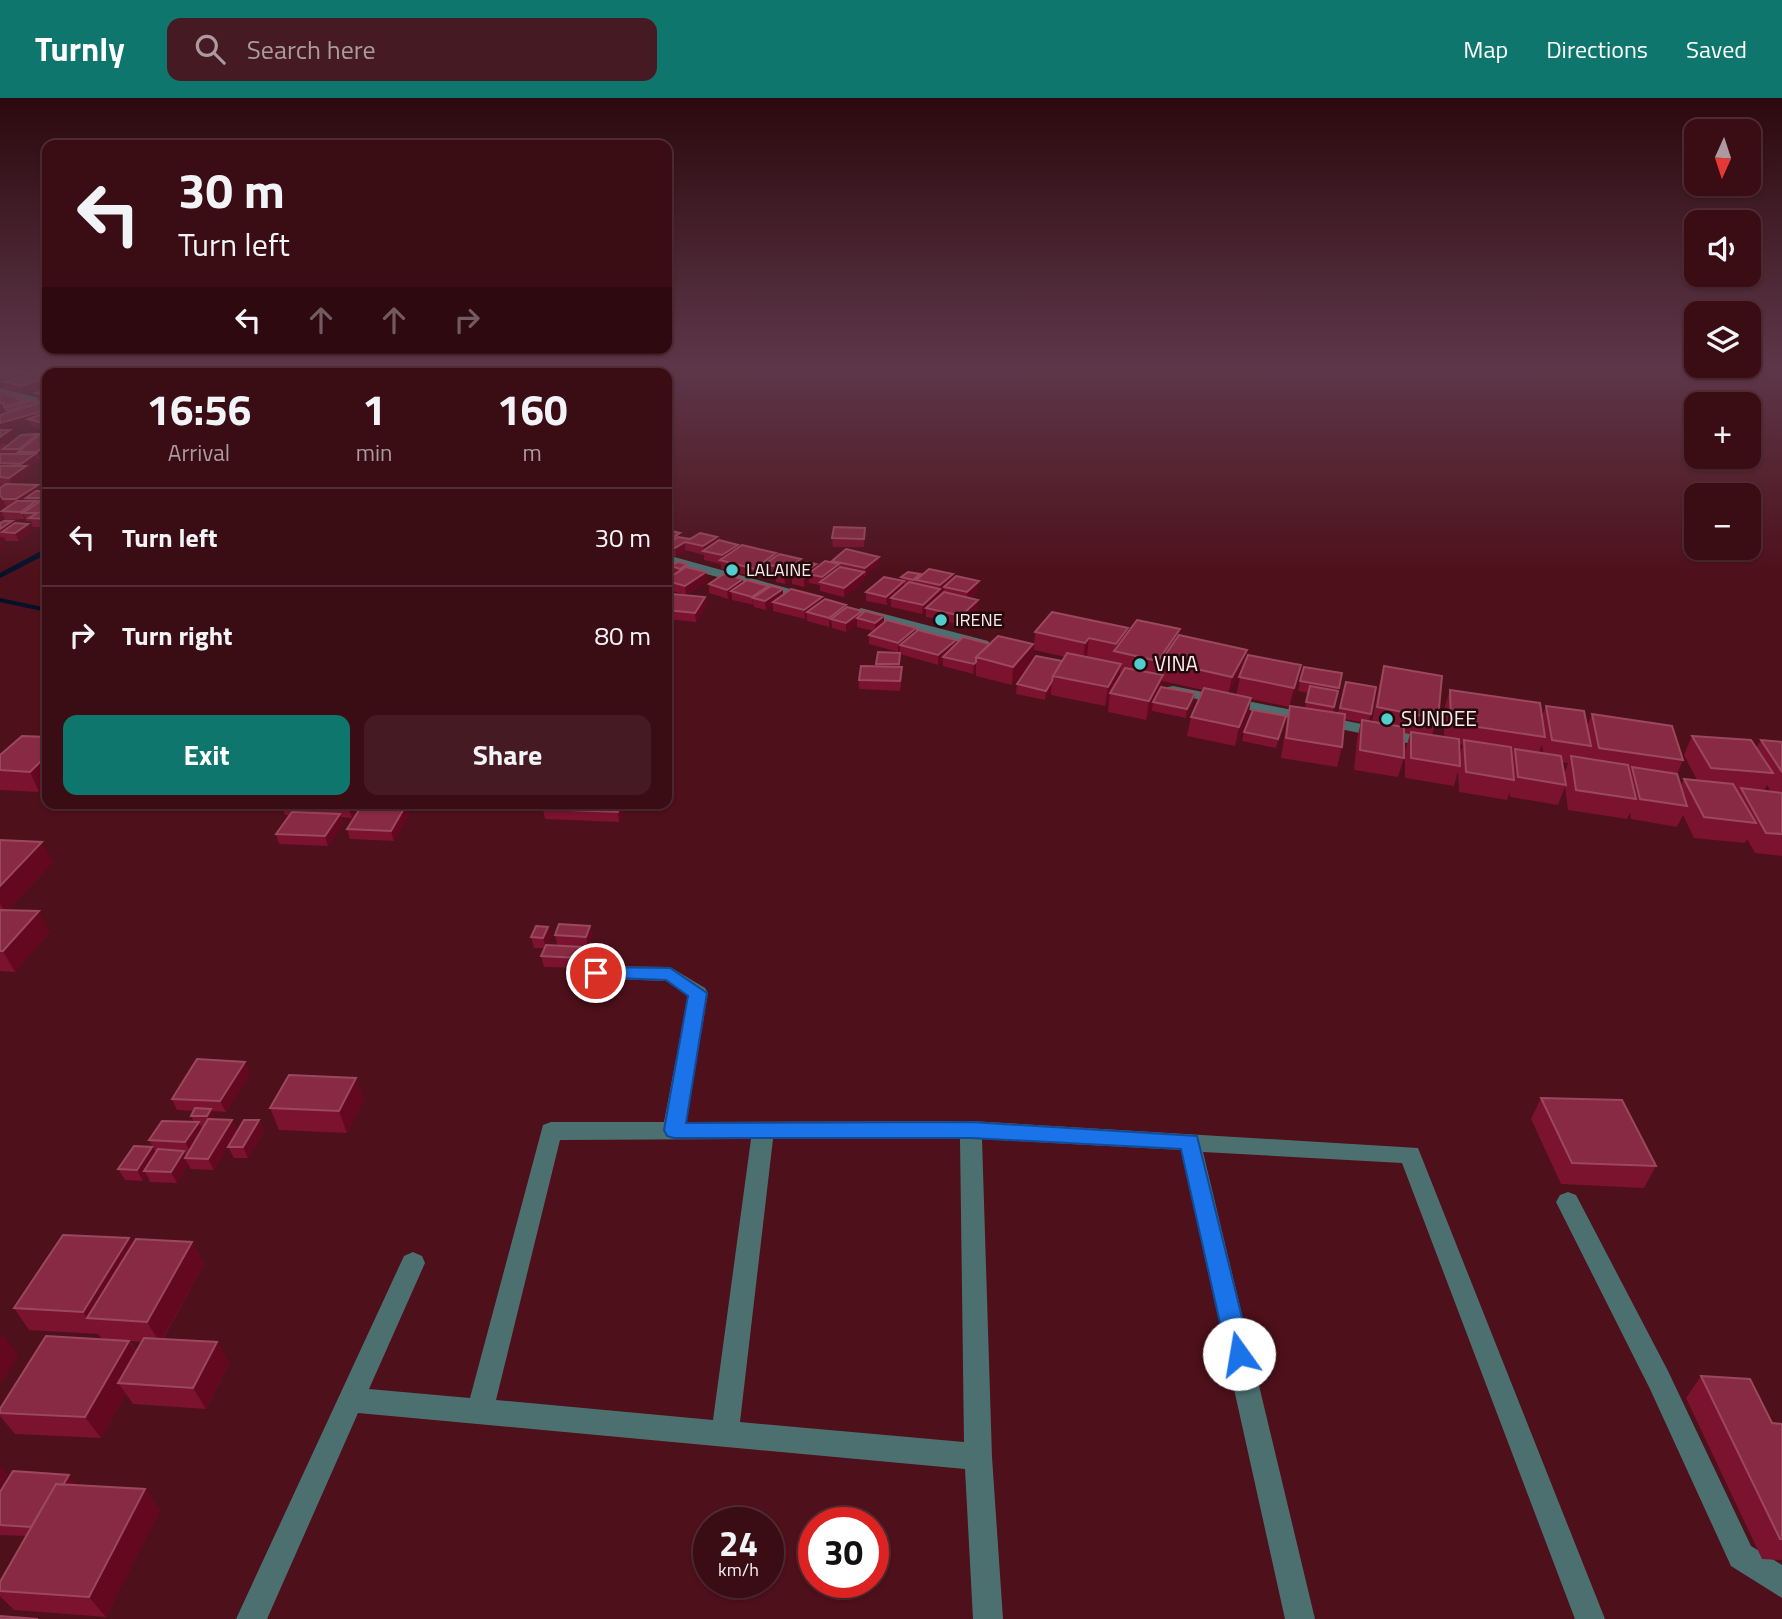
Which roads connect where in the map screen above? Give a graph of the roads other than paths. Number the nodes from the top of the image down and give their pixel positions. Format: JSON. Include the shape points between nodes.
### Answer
{"nodes":[{"id":1,"x":672,"y":560,"type":"edge"},
{"id":2,"x":820,"y":601,"type":"edge"},
{"id":3,"x":844,"y":608,"type":"edge"},
{"id":4,"x":994,"y":646,"type":"edge"},
{"id":5,"x":1164,"y":688,"type":"edge"},
{"id":6,"x":1453,"y":747,"type":"edge"},
{"id":7,"x":596,"y":973,"type":"dead end"},
{"id":8,"x":674,"y":1130,"type":"junction"},
{"id":9,"x":763,"y":1130,"type":"junction"},
{"id":10,"x":971,"y":1130,"type":"junction"},
{"id":11,"x":1190,"y":1142,"type":"junction"},
{"id":12,"x":1569,"y":1202,"type":"dead end"},
{"id":13,"x":413,"y":1262,"type":"dead end"},
{"id":14,"x":351,"y":1400,"type":"junction"},
{"id":15,"x":480,"y":1411,"type":"junction"},
{"id":16,"x":725,"y":1435,"type":"junction"},
{"id":17,"x":978,"y":1457,"type":"junction"},
{"id":18,"x":1782,"y":1583,"type":"edge"},
{"id":19,"x":251,"y":1619,"type":"edge"},
{"id":20,"x":988,"y":1619,"type":"edge"},
{"id":21,"x":1300,"y":1619,"type":"edge"},
{"id":22,"x":1590,"y":1619,"type":"edge"}],
"edges":[{"from":1,"to":2,"type":"street"},
{"from":3,"to":4,"type":"street"},
{"from":5,"to":6,"type":"street"},
{"from":7,"to":8,"type":"street","via":[[670,974],[698,993]]},
{"from":8,"to":9,"type":"street"},
{"from":8,"to":15,"type":"street","via":[[551,1131]]},
{"from":9,"to":10,"type":"street"},
{"from":9,"to":16,"type":"street"},
{"from":10,"to":11,"type":"street"},
{"from":10,"to":17,"type":"street"},
{"from":11,"to":21,"type":"street"},
{"from":11,"to":22,"type":"street","via":[[1410,1153]]},
{"from":12,"to":18,"type":"street","via":[[1741,1556]]},
{"from":13,"to":14,"type":"street"},
{"from":14,"to":15,"type":"street"},
{"from":14,"to":19,"type":"street"},
{"from":15,"to":16,"type":"street"},
{"from":16,"to":17,"type":"street"},
{"from":17,"to":20,"type":"street"}]}
